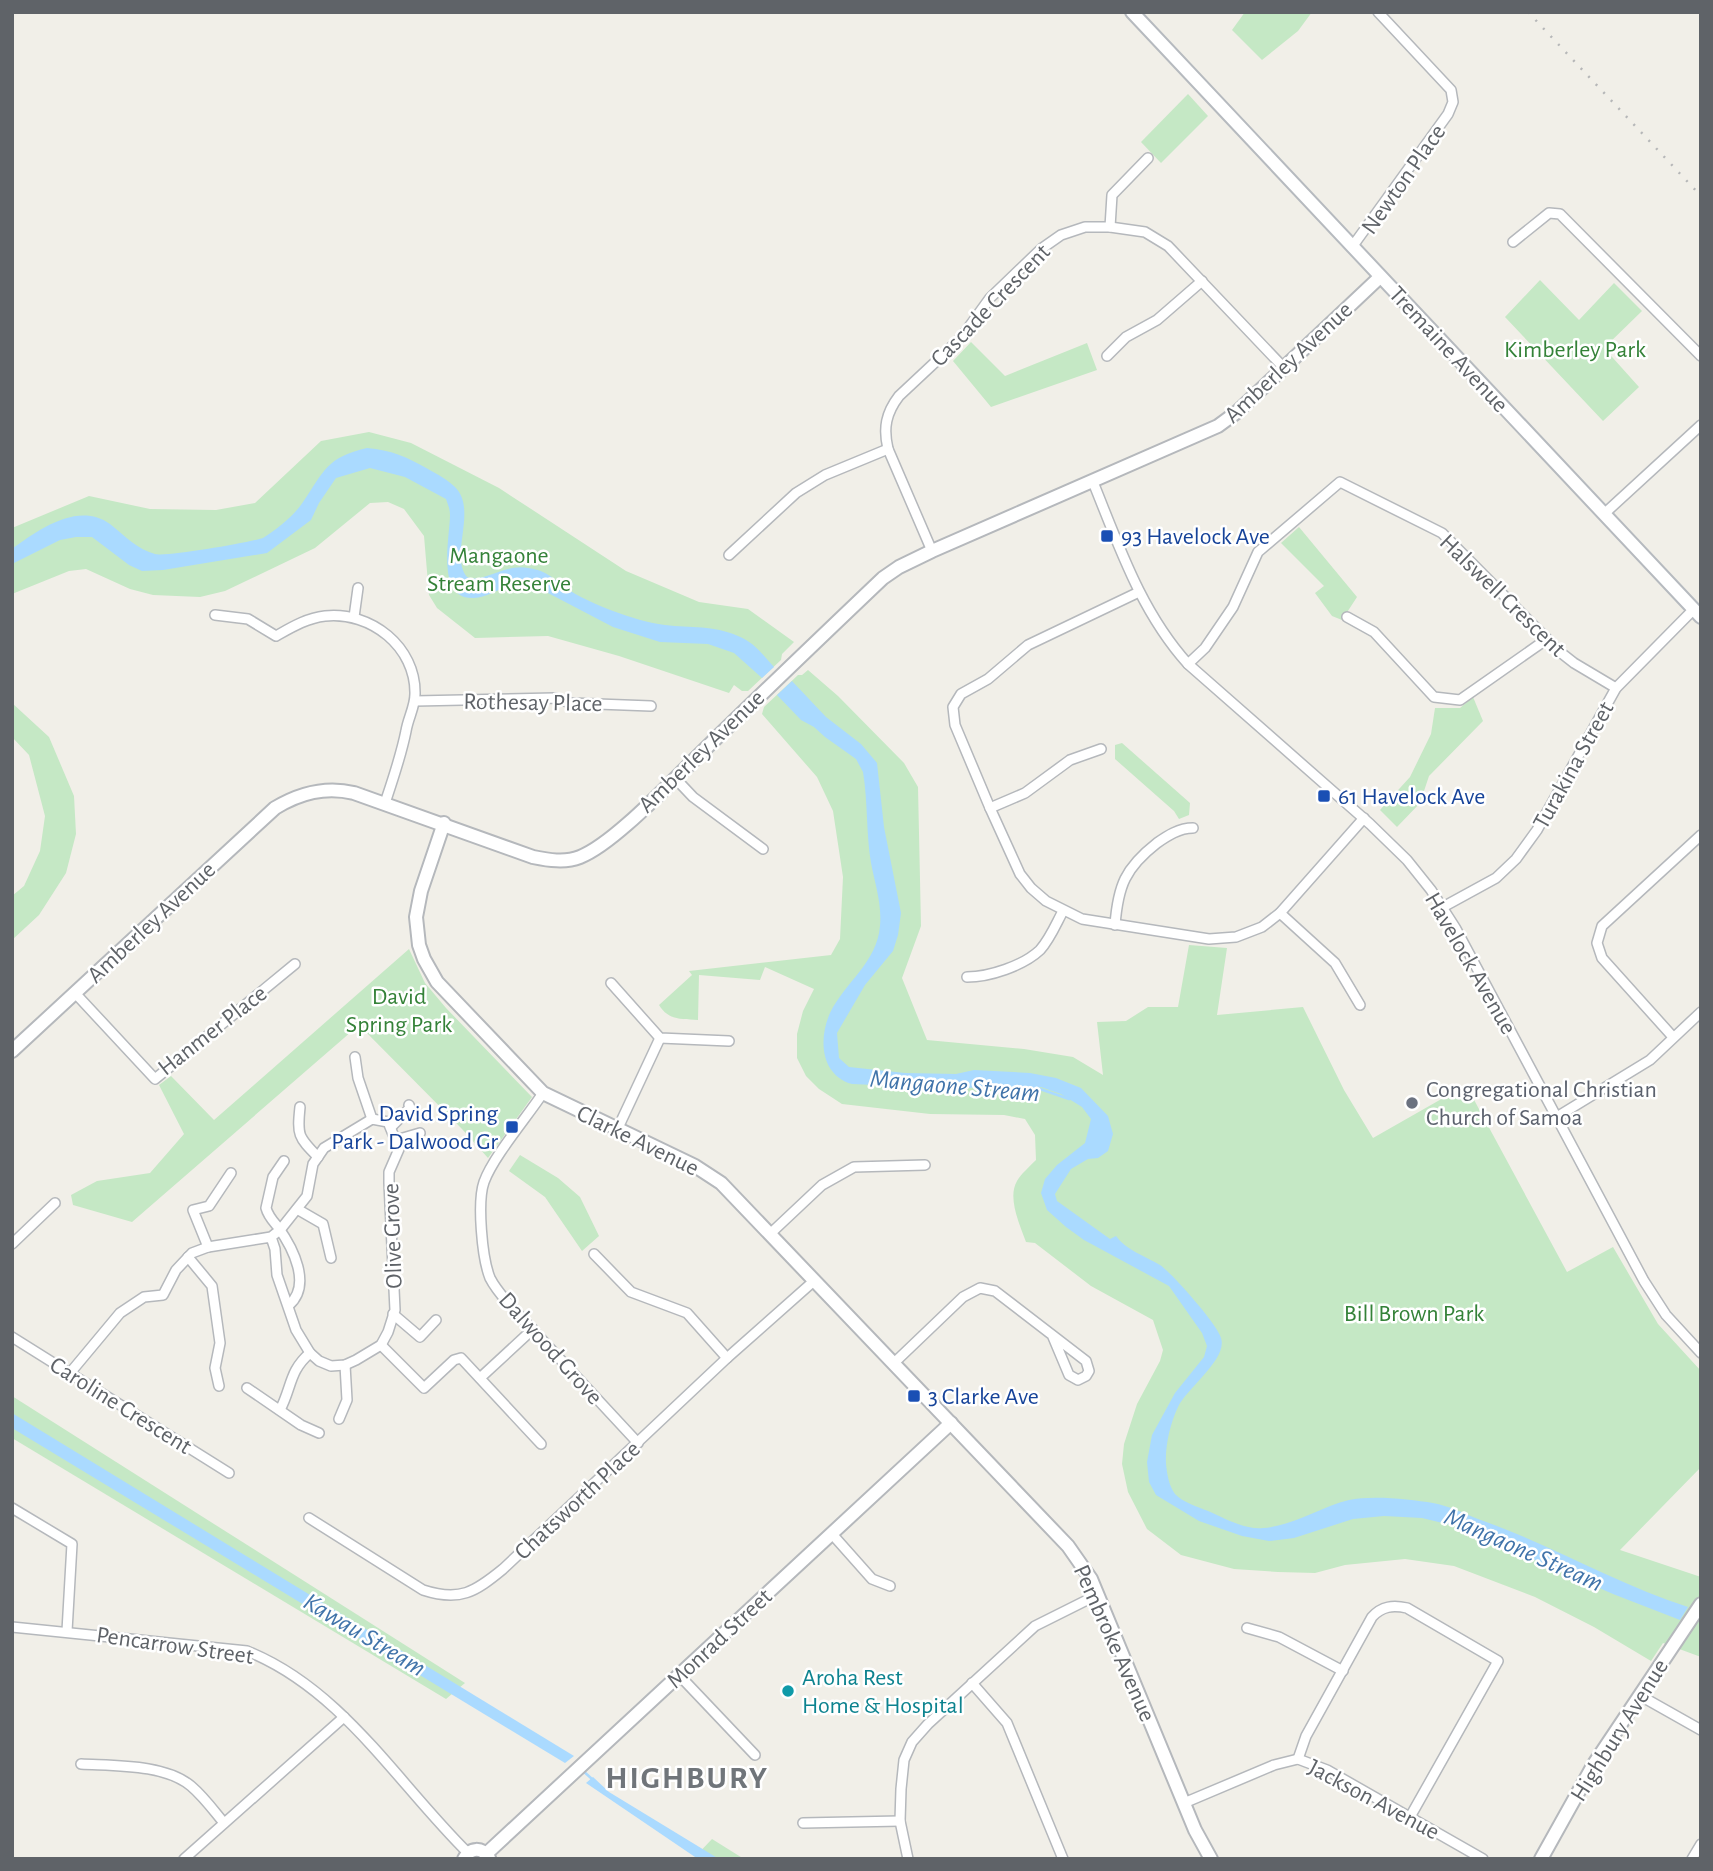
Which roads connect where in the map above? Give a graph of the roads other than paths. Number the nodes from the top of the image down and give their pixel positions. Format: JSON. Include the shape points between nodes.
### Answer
{"nodes":[{"id":1,"x":1132,"y":12,"type":"edge"},
{"id":2,"x":1378,"y":12,"type":"edge"},
{"id":3,"x":1148,"y":158,"type":"dead end"},
{"id":4,"x":1110,"y":227,"type":"junction"},
{"id":5,"x":1513,"y":242,"type":"dead end"},
{"id":6,"x":1352,"y":247,"type":"junction"},
{"id":7,"x":1380,"y":276,"type":"junction"},
{"id":8,"x":1202,"y":281,"type":"junction"},
{"id":9,"x":1107,"y":356,"type":"dead end"},
{"id":10,"x":1701,"y":356,"type":"edge"},
{"id":11,"x":1284,"y":368,"type":"junction"},
{"id":12,"x":1701,"y":425,"type":"edge"},
{"id":13,"x":888,"y":449,"type":"junction"},
{"id":14,"x":1093,"y":482,"type":"junction"},
{"id":15,"x":1605,"y":514,"type":"junction"},
{"id":16,"x":932,"y":551,"type":"junction"},
{"id":17,"x":729,"y":555,"type":"dead end"},
{"id":18,"x":358,"y":588,"type":"dead end"},
{"id":19,"x":1139,"y":592,"type":"junction"},
{"id":20,"x":1697,"y":613,"type":"edge"},
{"id":21,"x":215,"y":615,"type":"dead end"},
{"id":22,"x":354,"y":617,"type":"junction"},
{"id":23,"x":1348,"y":617,"type":"dead end"},
{"id":24,"x":1548,"y":639,"type":"junction"},
{"id":25,"x":1188,"y":664,"type":"junction"},
{"id":26,"x":1616,"y":688,"type":"junction"},
{"id":27,"x":415,"y":701,"type":"junction"},
{"id":28,"x":651,"y":706,"type":"dead end"},
{"id":29,"x":1101,"y":749,"type":"dead end"},
{"id":30,"x":675,"y":778,"type":"junction"},
{"id":31,"x":385,"y":803,"type":"junction"},
{"id":32,"x":990,"y":808,"type":"junction"},
{"id":33,"x":1364,"y":818,"type":"junction"},
{"id":34,"x":444,"y":823,"type":"junction"},
{"id":35,"x":1192,"y":828,"type":"dead end"},
{"id":36,"x":1701,"y":835,"type":"edge"},
{"id":37,"x":763,"y":849,"type":"dead end"},
{"id":38,"x":1443,"y":907,"type":"junction"},
{"id":39,"x":1063,"y":911,"type":"junction"},
{"id":40,"x":1280,"y":913,"type":"junction"},
{"id":41,"x":1115,"y":925,"type":"junction"},
{"id":42,"x":295,"y":964,"type":"dead end"},
{"id":43,"x":967,"y":977,"type":"dead end"},
{"id":44,"x":611,"y":983,"type":"dead end"},
{"id":45,"x":75,"y":993,"type":"junction"},
{"id":46,"x":1360,"y":1005,"type":"dead end"},
{"id":47,"x":1701,"y":1012,"type":"edge"},
{"id":48,"x":1673,"y":1037,"type":"junction"},
{"id":49,"x":660,"y":1038,"type":"junction"},
{"id":50,"x":729,"y":1041,"type":"dead end"},
{"id":51,"x":12,"y":1051,"type":"edge"},
{"id":52,"x":355,"y":1056,"type":"dead end"},
{"id":53,"x":543,"y":1093,"type":"junction"},
{"id":54,"x":409,"y":1105,"type":"dead end"},
{"id":55,"x":300,"y":1107,"type":"dead end"},
{"id":56,"x":1555,"y":1118,"type":"junction"},
{"id":57,"x":372,"y":1119,"type":"junction"},
{"id":58,"x":391,"y":1127,"type":"junction"},
{"id":59,"x":617,"y":1130,"type":"junction"},
{"id":60,"x":420,"y":1133,"type":"dead end"},
{"id":61,"x":396,"y":1140,"type":"junction"},
{"id":62,"x":318,"y":1157,"type":"junction"},
{"id":63,"x":284,"y":1161,"type":"dead end"},
{"id":64,"x":925,"y":1165,"type":"dead end"},
{"id":65,"x":231,"y":1173,"type":"dead end"},
{"id":66,"x":55,"y":1203,"type":"dead end"},
{"id":67,"x":298,"y":1209,"type":"junction"},
{"id":68,"x":280,"y":1230,"type":"junction"},
{"id":69,"x":771,"y":1233,"type":"junction"},
{"id":70,"x":271,"y":1237,"type":"junction"},
{"id":71,"x":12,"y":1244,"type":"edge"},
{"id":72,"x":208,"y":1247,"type":"junction"},
{"id":73,"x":594,"y":1254,"type":"dead end"},
{"id":74,"x":188,"y":1256,"type":"junction"},
{"id":75,"x":331,"y":1258,"type":"dead end"},
{"id":76,"x":815,"y":1280,"type":"junction"},
{"id":77,"x":289,"y":1306,"type":"junction"},
{"id":78,"x":393,"y":1314,"type":"junction"},
{"id":79,"x":436,"y":1320,"type":"dead end"},
{"id":80,"x":533,"y":1329,"type":"junction"},
{"id":81,"x":1053,"y":1336,"type":"junction"},
{"id":82,"x":12,"y":1337,"type":"edge"},
{"id":83,"x":381,"y":1345,"type":"junction"},
{"id":84,"x":310,"y":1353,"type":"junction"},
{"id":85,"x":1701,"y":1353,"type":"edge"},
{"id":86,"x":727,"y":1358,"type":"junction"},
{"id":87,"x":894,"y":1363,"type":"junction"},
{"id":88,"x":345,"y":1365,"type":"junction"},
{"id":89,"x":70,"y":1373,"type":"junction"},
{"id":90,"x":480,"y":1378,"type":"junction"},
{"id":91,"x":219,"y":1386,"type":"dead end"},
{"id":92,"x":247,"y":1388,"type":"dead end"},
{"id":93,"x":279,"y":1410,"type":"junction"},
{"id":94,"x":339,"y":1419,"type":"dead end"},
{"id":95,"x":951,"y":1423,"type":"junction"},
{"id":96,"x":319,"y":1433,"type":"dead end"},
{"id":97,"x":638,"y":1443,"type":"junction"},
{"id":98,"x":541,"y":1444,"type":"dead end"},
{"id":99,"x":229,"y":1473,"type":"dead end"},
{"id":100,"x":12,"y":1508,"type":"edge"},
{"id":101,"x":309,"y":1518,"type":"dead end"},
{"id":102,"x":832,"y":1534,"type":"junction"},
{"id":103,"x":890,"y":1586,"type":"dead end"},
{"id":104,"x":1097,"y":1595,"type":"junction"},
{"id":105,"x":1701,"y":1604,"type":"edge"},
{"id":106,"x":12,"y":1627,"type":"edge"},
{"id":107,"x":1247,"y":1628,"type":"dead end"},
{"id":108,"x":67,"y":1631,"type":"junction"},
{"id":109,"x":1343,"y":1671,"type":"junction"},
{"id":110,"x":679,"y":1675,"type":"junction"},
{"id":111,"x":972,"y":1683,"type":"junction"},
{"id":112,"x":1639,"y":1695,"type":"junction"},
{"id":113,"x":344,"y":1717,"type":"junction"},
{"id":114,"x":1701,"y":1730,"type":"edge"},
{"id":115,"x":755,"y":1755,"type":"dead end"},
{"id":116,"x":1297,"y":1759,"type":"junction"},
{"id":117,"x":81,"y":1764,"type":"dead end"},
{"id":118,"x":1184,"y":1803,"type":"junction"},
{"id":119,"x":1410,"y":1817,"type":"junction"},
{"id":120,"x":900,"y":1821,"type":"junction"},
{"id":121,"x":224,"y":1823,"type":"junction"},
{"id":122,"x":803,"y":1823,"type":"dead end"},
{"id":123,"x":1701,"y":1844,"type":"edge"},
{"id":124,"x":466,"y":1856,"type":"edge"},
{"id":125,"x":488,"y":1856,"type":"edge"},
{"id":126,"x":184,"y":1859,"type":"edge"},
{"id":127,"x":908,"y":1859,"type":"edge"},
{"id":128,"x":1063,"y":1859,"type":"edge"},
{"id":129,"x":1211,"y":1859,"type":"edge"},
{"id":130,"x":1483,"y":1859,"type":"edge"},
{"id":131,"x":1541,"y":1859,"type":"edge"},
{"id":132,"x":1692,"y":1859,"type":"edge"}],
"edges":[{"from":1,"to":6,"type":"street","name":"Tremaine Avenue"},
{"from":2,"to":6,"type":"street","name":"Newton Place","via":[[1451,90],[1453,102]]},
{"from":3,"to":4,"type":"street","via":[[1112,195]]},
{"from":4,"to":8,"type":"street","name":"Cascade Crescent","via":[[1156,237]]},
{"from":4,"to":13,"type":"street","name":"Cascade Crescent","via":[[1085,227],[1061,235],[990,298],[961,338],[891,407],[885,428]]},
{"from":5,"to":10,"type":"street","via":[[1549,213],[1560,214]]},
{"from":6,"to":7,"type":"street","name":"Tremaine Avenue"},
{"from":7,"to":11,"type":"street","name":"Amberley Avenue"},
{"from":7,"to":15,"type":"street","name":"Tremaine Avenue"},
{"from":8,"to":9,"type":"street"},
{"from":8,"to":11,"type":"street","name":"Cascade Crescent"},
{"from":11,"to":14,"type":"street","name":"Amberley Avenue","via":[[1218,426]]},
{"from":12,"to":15,"type":"street"},
{"from":13,"to":16,"type":"street","name":"Cascade Crescent"},
{"from":13,"to":17,"type":"street","via":[[825,475],[796,493]]},
{"from":14,"to":16,"type":"street","name":"Amberley Avenue"},
{"from":14,"to":19,"type":"street","name":"Havelock Avenue"},
{"from":15,"to":20,"type":"street","name":"Tremaine Avenue"},
{"from":16,"to":30,"type":"street","name":"Amberley Avenue","via":[[883,578]]},
{"from":18,"to":22,"type":"street"},
{"from":19,"to":25,"type":"street","name":"Havelock Avenue","via":[[1167,640]]},
{"from":19,"to":32,"type":"street","via":[[1028,645],[988,679],[961,694],[953,708],[955,725]]},
{"from":20,"to":26,"type":"street","name":"Turakina Street"},
{"from":21,"to":22,"type":"street","via":[[248,619],[276,636],[318,617]]},
{"from":22,"to":27,"type":"street","via":[[394,640],[411,669]]},
{"from":23,"to":24,"type":"street","via":[[1374,632],[1434,696],[1461,700]]},
{"from":24,"to":25,"type":"street","name":"Halswell Crescent","via":[[1442,533],[1340,482],[1258,552],[1233,607]]},
{"from":24,"to":26,"type":"street","name":"Halswell Crescent","via":[[1574,663]]},
{"from":25,"to":33,"type":"street","name":"Havelock Avenue"},
{"from":26,"to":38,"type":"street","name":"Turakina Street","via":[[1538,830],[1516,859],[1496,878]]},
{"from":27,"to":28,"type":"street","name":"Rothesay Place","via":[[554,698],[571,703]]},
{"from":27,"to":31,"type":"street"},
{"from":29,"to":32,"type":"street","via":[[1070,760],[1025,793]]},
{"from":30,"to":34,"type":"street","name":"Amberley Avenue","via":[[609,839],[580,857],[562,861],[533,857]]},
{"from":30,"to":37,"type":"street"},
{"from":31,"to":34,"type":"street","name":"Amberley Avenue"},
{"from":31,"to":45,"type":"street","name":"Amberley Avenue","via":[[347,791],[325,790],[298,796],[275,808]]},
{"from":32,"to":39,"type":"street","via":[[1020,874],[1045,901]]},
{"from":33,"to":38,"type":"street","name":"Havelock Avenue","via":[[1407,860]]},
{"from":33,"to":40,"type":"street"},
{"from":34,"to":53,"type":"street","name":"Clarke Avenue","via":[[417,905],[424,959],[442,987]]},
{"from":35,"to":41,"type":"street","via":[[1162,840],[1127,872]]},
{"from":36,"to":48,"type":"street","via":[[1602,926],[1597,943],[1605,962]]},
{"from":38,"to":56,"type":"street","name":"Havelock Avenue"},
{"from":39,"to":41,"type":"street"},
{"from":39,"to":43,"type":"street","via":[[1031,957],[986,976]]},
{"from":40,"to":41,"type":"street","via":[[1262,927],[1223,939]]},
{"from":40,"to":46,"type":"street","via":[[1335,963]]},
{"from":42,"to":45,"type":"street","name":"Hanmer Place","via":[[155,1079]]},
{"from":44,"to":49,"type":"street"},
{"from":45,"to":51,"type":"street","name":"Amberley Avenue"},
{"from":47,"to":48,"type":"street"},
{"from":48,"to":56,"type":"street","via":[[1650,1060]]},
{"from":49,"to":50,"type":"street"},
{"from":49,"to":59,"type":"street"},
{"from":52,"to":57,"type":"street"},
{"from":53,"to":59,"type":"street","name":"Clarke Avenue"},
{"from":53,"to":80,"type":"street","name":"Dalwood Grove","via":[[488,1174],[481,1195],[488,1272]]},
{"from":54,"to":58,"type":"street"},
{"from":55,"to":62,"type":"street","via":[[298,1135]]},
{"from":56,"to":85,"type":"street","name":"Havelock Avenue","via":[[1657,1302]]},
{"from":57,"to":58,"type":"street"},
{"from":57,"to":62,"type":"street","via":[[324,1148]]},
{"from":58,"to":61,"type":"street"},
{"from":59,"to":69,"type":"street","name":"Clarke Avenue","via":[[721,1183]]},
{"from":60,"to":61,"type":"street"},
{"from":61,"to":78,"type":"street","name":"Olive Grove","via":[[399,1149],[388,1183]]},
{"from":62,"to":67,"type":"street","via":[[307,1196]]},
{"from":63,"to":68,"type":"street","via":[[273,1177],[266,1208]]},
{"from":64,"to":69,"type":"street","via":[[854,1167],[822,1185]]},
{"from":65,"to":72,"type":"street","via":[[209,1206],[193,1210]]},
{"from":66,"to":71,"type":"street"},
{"from":67,"to":68,"type":"street"},
{"from":67,"to":75,"type":"street","via":[[323,1224]]},
{"from":68,"to":70,"type":"street"},
{"from":68,"to":77,"type":"street","via":[[300,1278],[299,1295]]},
{"from":69,"to":76,"type":"street","name":"Clarke Avenue"},
{"from":70,"to":72,"type":"street"},
{"from":70,"to":77,"type":"street","via":[[277,1275]]},
{"from":72,"to":74,"type":"street"},
{"from":73,"to":86,"type":"street","via":[[631,1292],[687,1313]]},
{"from":74,"to":89,"type":"street","via":[[163,1296],[144,1297],[120,1313]]},
{"from":74,"to":91,"type":"street","via":[[212,1286],[220,1343],[215,1368]]},
{"from":76,"to":86,"type":"street","name":"Chatsworth Place"},
{"from":76,"to":87,"type":"street","name":"Clarke Avenue"},
{"from":77,"to":84,"type":"street"},
{"from":78,"to":79,"type":"street","via":[[420,1337]]},
{"from":78,"to":83,"type":"street","name":"Olive Grove"},
{"from":80,"to":90,"type":"street"},
{"from":80,"to":97,"type":"street","name":"Dalwood Grove"},
{"from":81,"to":81,"type":"street","via":[[1069,1375],[1078,1380],[1086,1376],[1086,1361]]},
{"from":81,"to":87,"type":"street","via":[[995,1291],[980,1288],[963,1297]]},
{"from":82,"to":89,"type":"street","name":"Caroline Crescent"},
{"from":83,"to":88,"type":"street"},
{"from":83,"to":90,"type":"street","via":[[424,1388],[461,1358]]},
{"from":84,"to":88,"type":"street","via":[[326,1364]]},
{"from":84,"to":93,"type":"street","via":[[293,1371],[290,1390]]},
{"from":86,"to":97,"type":"street","name":"Chatsworth Place"},
{"from":87,"to":95,"type":"street","name":"Clarke Avenue"},
{"from":88,"to":94,"type":"street","via":[[347,1400]]},
{"from":89,"to":99,"type":"street","name":"Caroline Crescent"},
{"from":90,"to":98,"type":"street"},
{"from":92,"to":93,"type":"street"},
{"from":93,"to":96,"type":"street"},
{"from":95,"to":102,"type":"street","name":"Monrad Street"},
{"from":95,"to":104,"type":"street","name":"Pembroke Avenue","via":[[1068,1546]]},
{"from":97,"to":101,"type":"street","name":"Chatsworth Place","via":[[503,1569],[470,1593],[423,1590]]},
{"from":100,"to":108,"type":"street","via":[[72,1544]]},
{"from":102,"to":103,"type":"street","via":[[872,1579]]},
{"from":102,"to":110,"type":"street","name":"Monrad Street"},
{"from":104,"to":111,"type":"street","via":[[1035,1626]]},
{"from":104,"to":118,"type":"street","name":"Pembroke Avenue"},
{"from":105,"to":112,"type":"street","name":"Highbury Avenue"},
{"from":106,"to":108,"type":"street","name":"Pencarrow Street"},
{"from":107,"to":109,"type":"street","via":[[1279,1637]]},
{"from":108,"to":113,"type":"street","name":"Pencarrow Street","via":[[247,1651],[275,1662],[312,1686]]},
{"from":109,"to":116,"type":"street"},
{"from":109,"to":119,"type":"street","via":[[1373,1617],[1391,1606],[1407,1608],[1498,1661]]},
{"from":110,"to":115,"type":"street"},
{"from":110,"to":125,"type":"street","name":"Monrad Street"},
{"from":111,"to":120,"type":"street","via":[[912,1742],[904,1760]]},
{"from":111,"to":128,"type":"street","via":[[1007,1723]]},
{"from":112,"to":114,"type":"street"},
{"from":112,"to":131,"type":"street","name":"Highbury Avenue"},
{"from":113,"to":121,"type":"street"},
{"from":113,"to":124,"type":"street","name":"Pencarrow Street"},
{"from":116,"to":118,"type":"street","name":"Jackson Avenue"},
{"from":116,"to":119,"type":"street","name":"Jackson Avenue"},
{"from":117,"to":121,"type":"street","via":[[166,1774],[190,1784]]},
{"from":118,"to":129,"type":"street","name":"Pembroke Avenue"},
{"from":119,"to":130,"type":"street","name":"Jackson Avenue"},
{"from":120,"to":122,"type":"street"},
{"from":120,"to":127,"type":"street"},
{"from":121,"to":126,"type":"street"},
{"from":123,"to":132,"type":"street"},
{"from":124,"to":125,"type":"street","via":[[479,1850]]}]}
